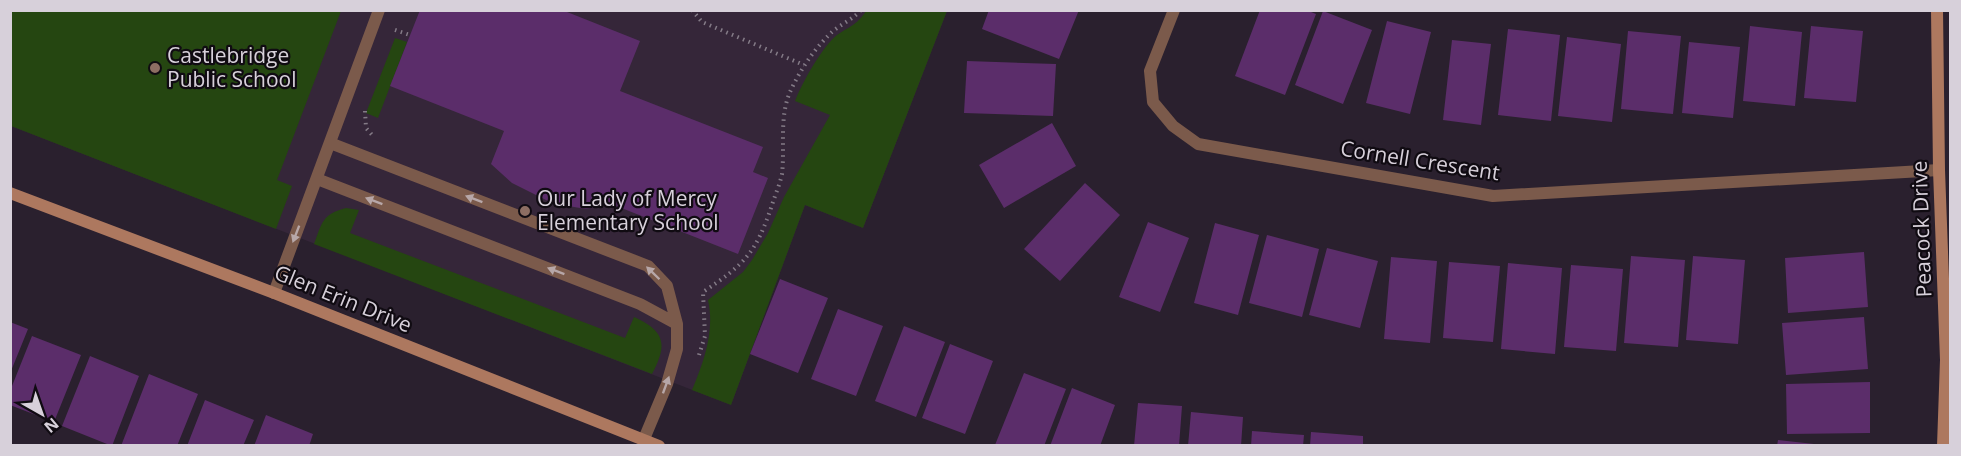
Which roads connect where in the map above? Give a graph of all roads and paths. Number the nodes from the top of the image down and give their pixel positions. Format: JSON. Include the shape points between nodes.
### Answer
{"nodes":[{"id":1,"x":379,"y":10,"type":"edge"},
{"id":2,"x":692,"y":10,"type":"edge"},
{"id":3,"x":861,"y":10,"type":"edge"},
{"id":4,"x":1174,"y":10,"type":"edge"},
{"id":5,"x":1937,"y":10,"type":"edge"},
{"id":6,"x":399,"y":20,"type":"dead end"},
{"id":7,"x":395,"y":30,"type":"junction"},
{"id":8,"x":410,"y":35,"type":"dead end"},
{"id":9,"x":391,"y":40,"type":"dead end"},
{"id":10,"x":804,"y":65,"type":"junction"},
{"id":11,"x":366,"y":107,"type":"dead end"},
{"id":12,"x":382,"y":141,"type":"dead end"},
{"id":13,"x":330,"y":143,"type":"junction"},
{"id":14,"x":1939,"y":170,"type":"junction"},
{"id":15,"x":317,"y":179,"type":"junction"},
{"id":16,"x":10,"y":193,"type":"edge"},
{"id":17,"x":274,"y":293,"type":"junction"},
{"id":18,"x":677,"y":324,"type":"junction"},
{"id":19,"x":699,"y":356,"type":"dead end"},
{"id":20,"x":644,"y":439,"type":"junction"},
{"id":21,"x":658,"y":446,"type":"edge"},
{"id":22,"x":1943,"y":446,"type":"edge"}],
"edges":[{"from":1,"to":13,"type":"street"},
{"from":2,"to":10,"type":"path","via":[[702,22]]},
{"from":3,"to":10,"type":"path","via":[[833,31]]},
{"from":4,"to":14,"type":"street","name":"Cornell Crescent","via":[[1150,71],[1153,102],[1173,126],[1198,144],[1493,196]]},
{"from":5,"to":14,"type":"street","name":"Peacock Drive"},
{"from":6,"to":7,"type":"path"},
{"from":7,"to":8,"type":"path"},
{"from":7,"to":9,"type":"path"},
{"from":10,"to":19,"type":"path","via":[[789,95],[783,123],[782,175],[764,230],[752,252],[734,272],[703,292],[705,336]]},
{"from":11,"to":12,"type":"path","via":[[366,128]]},
{"from":13,"to":15,"type":"street"},
{"from":18,"to":13,"type":"street","one_way":true,"via":[[667,286],[648,266]]},
{"from":14,"to":22,"type":"street","name":"Peacock Drive","via":[[1946,360]]},
{"from":15,"to":17,"type":"street","one_way":true},
{"from":18,"to":15,"type":"street","one_way":true,"via":[[640,304]]},
{"from":16,"to":17,"type":"street","name":"Glen Erin Drive"},
{"from":17,"to":20,"type":"street","name":"Glen Erin Drive"},
{"from":20,"to":18,"type":"street","one_way":true,"via":[[677,350]]},
{"from":20,"to":21,"type":"street","name":"Glen Erin Drive"}]}
